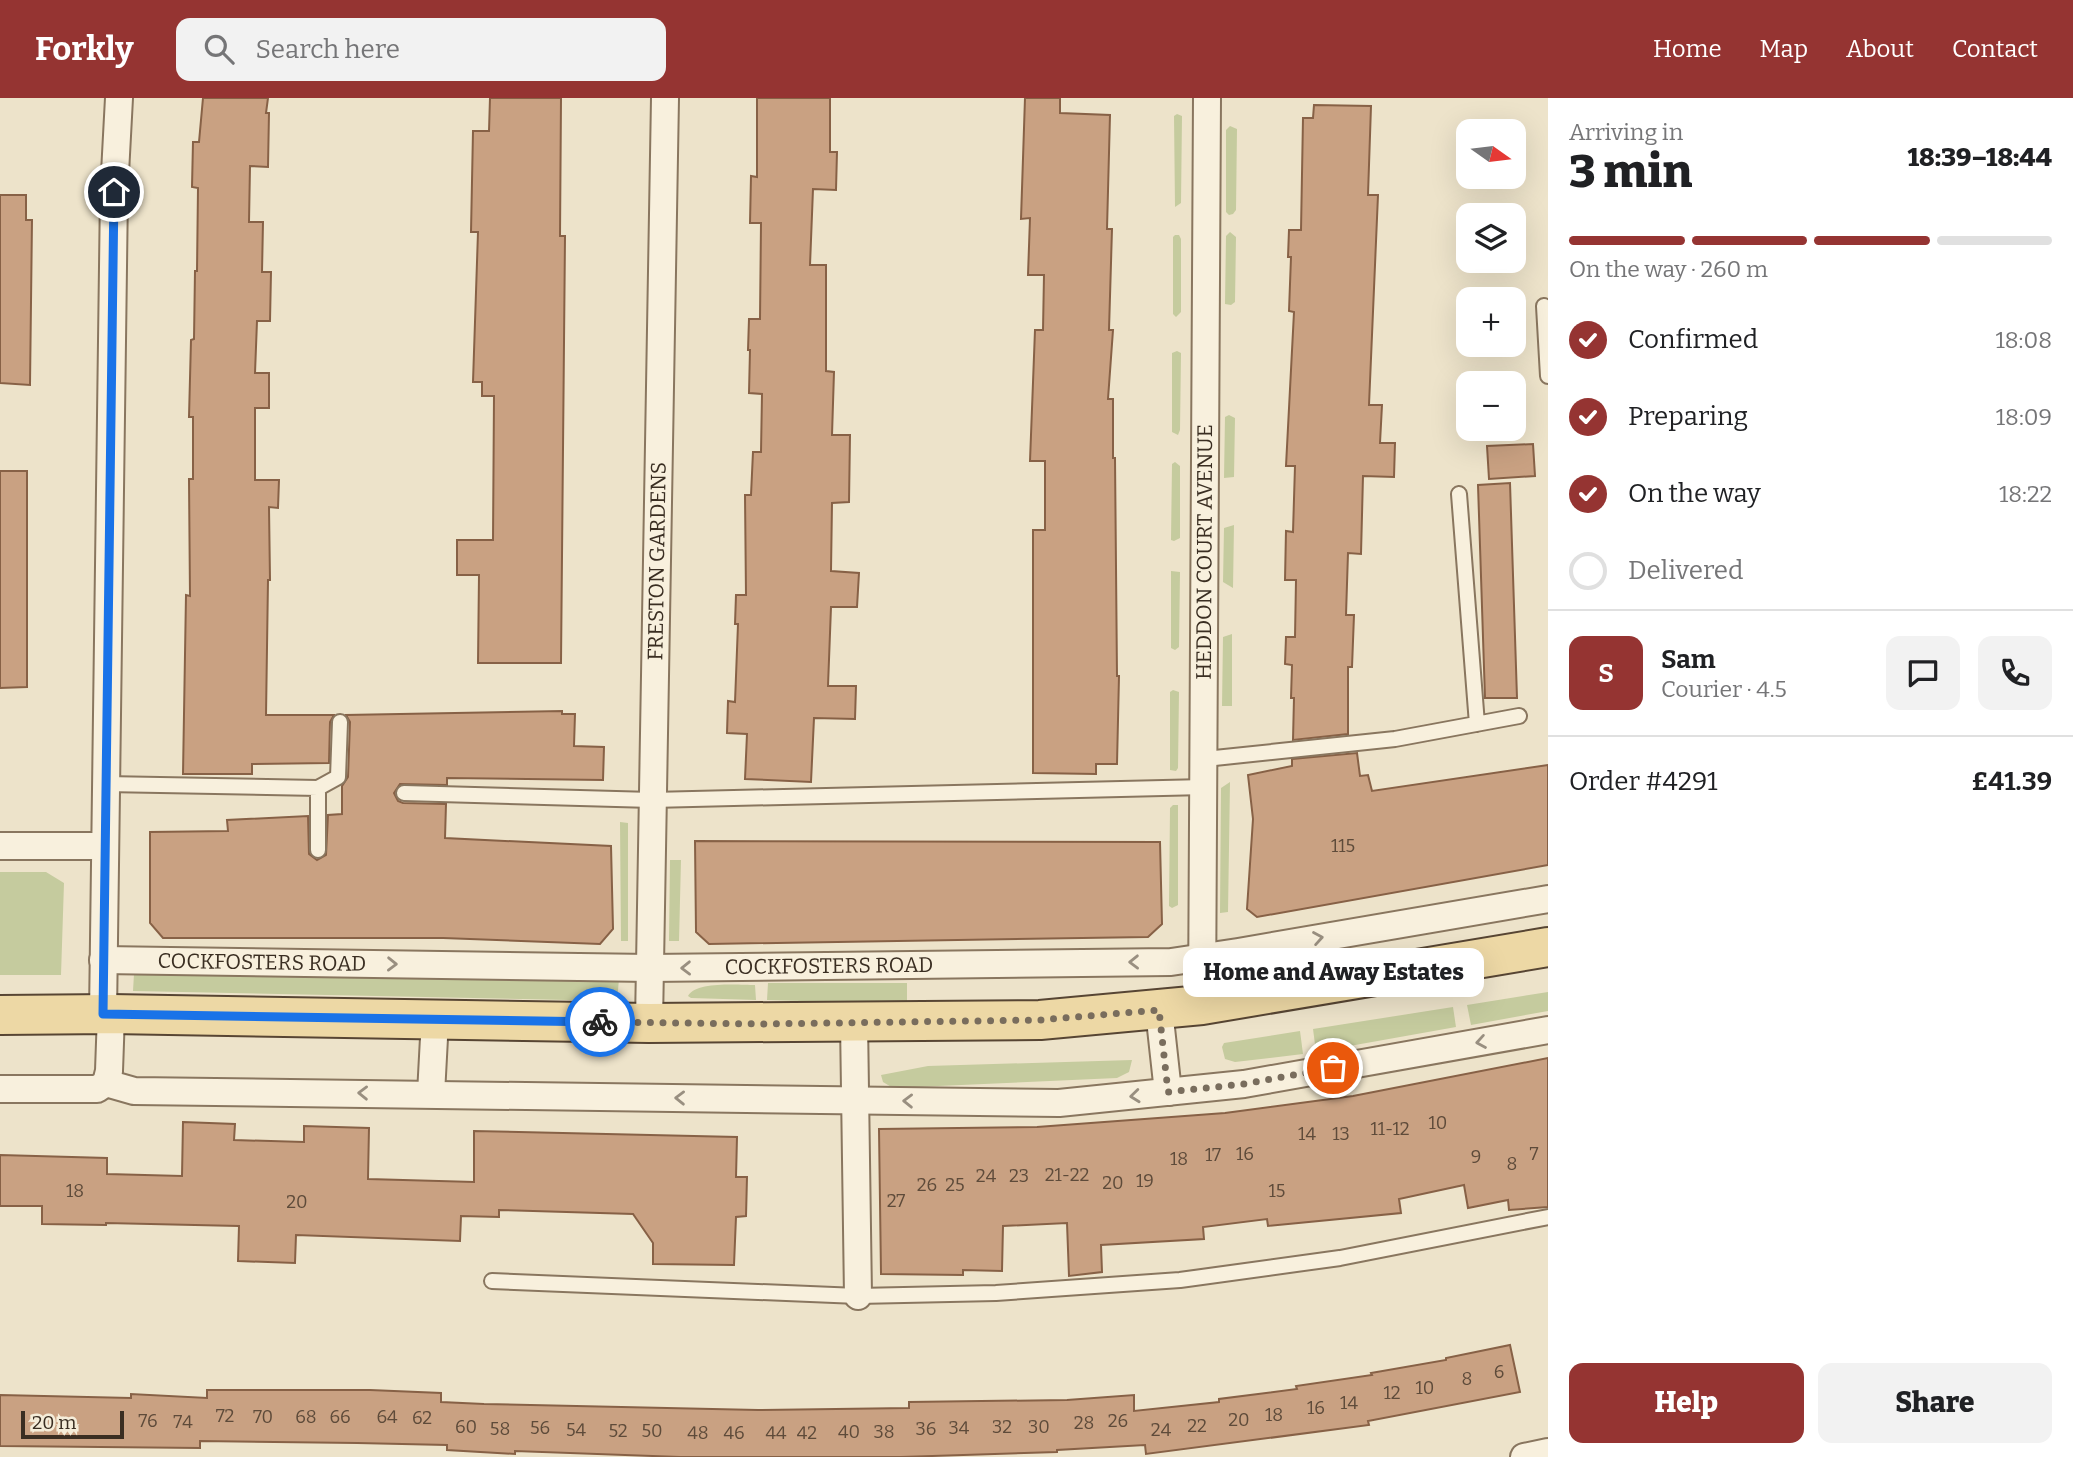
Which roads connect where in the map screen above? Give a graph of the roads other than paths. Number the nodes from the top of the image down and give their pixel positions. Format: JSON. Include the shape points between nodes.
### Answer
{"nodes":[{"id":1,"x":119,"y":98,"type":"edge"},
{"id":2,"x":665,"y":98,"type":"edge"},
{"id":3,"x":1208,"y":98,"type":"edge"},
{"id":4,"x":1544,"y":306,"type":"dead end"},
{"id":5,"x":1548,"y":376,"type":"edge"},
{"id":6,"x":1459,"y":494,"type":"dead end"},
{"id":7,"x":1519,"y":716,"type":"dead end"},
{"id":8,"x":340,"y":722,"type":"dead end"},
{"id":9,"x":1477,"y":724,"type":"junction"},
{"id":10,"x":1205,"y":759,"type":"junction"},
{"id":11,"x":105,"y":784,"type":"junction"},
{"id":12,"x":318,"y":788,"type":"junction"},
{"id":13,"x":1205,"y":788,"type":"junction"},
{"id":14,"x":404,"y":793,"type":"dead end"},
{"id":15,"x":652,"y":800,"type":"junction"},
{"id":16,"x":0,"y":846,"type":"edge"},
{"id":17,"x":104,"y":846,"type":"junction"},
{"id":18,"x":318,"y":850,"type":"dead end"},
{"id":19,"x":1548,"y":899,"type":"edge"},
{"id":20,"x":1548,"y":947,"type":"edge"},
{"id":21,"x":1202,"y":957,"type":"junction"},
{"id":22,"x":103,"y":960,"type":"junction"},
{"id":23,"x":650,"y":968,"type":"junction"},
{"id":24,"x":1202,"y":1005,"type":"junction"},
{"id":25,"x":1159,"y":1010,"type":"junction"},
{"id":26,"x":107,"y":1014,"type":"junction"},
{"id":27,"x":0,"y":1015,"type":"edge"},
{"id":28,"x":435,"y":1019,"type":"junction"},
{"id":29,"x":649,"y":1023,"type":"junction"},
{"id":30,"x":854,"y":1023,"type":"junction"},
{"id":31,"x":1548,"y":1030,"type":"edge"},
{"id":32,"x":106,"y":1083,"type":"junction"},
{"id":33,"x":0,"y":1089,"type":"edge"},
{"id":34,"x":1168,"y":1092,"type":"junction"},
{"id":35,"x":431,"y":1094,"type":"junction"},
{"id":36,"x":857,"y":1101,"type":"junction"},
{"id":37,"x":1548,"y":1217,"type":"edge"},
{"id":38,"x":492,"y":1280,"type":"dead end"},
{"id":39,"x":858,"y":1296,"type":"junction"},
{"id":40,"x":1548,"y":1452,"type":"edge"},
{"id":41,"x":1524,"y":1457,"type":"edge"}],
"edges":[{"from":1,"to":11,"type":"street"},
{"from":2,"to":15,"type":"street","name":"FRESTON GARDENS"},
{"from":3,"to":10,"type":"street","name":"HEDDON COURT AVENUE"},
{"from":4,"to":5,"type":"lane"},
{"from":6,"to":9,"type":"lane"},
{"from":7,"to":9,"type":"lane"},
{"from":8,"to":12,"type":"lane","via":[[338,777]]},
{"from":9,"to":10,"type":"lane","via":[[1395,739]]},
{"from":10,"to":13,"type":"street","name":"HEDDON COURT AVENUE"},
{"from":11,"to":12,"type":"lane"},
{"from":11,"to":17,"type":"street"},
{"from":12,"to":18,"type":"lane"},
{"from":13,"to":15,"type":"lane"},
{"from":13,"to":21,"type":"street","name":"HEDDON COURT AVENUE"},
{"from":14,"to":15,"type":"lane"},
{"from":15,"to":23,"type":"street","name":"FRESTON GARDENS"},
{"from":16,"to":17,"type":"street"},
{"from":17,"to":22,"type":"street"},
{"from":21,"to":19,"type":"street","name":"COCKFOSTERS ROAD","one_way":true},
{"from":20,"to":24,"type":"main road"},
{"from":21,"to":23,"type":"street","name":"COCKFOSTERS ROAD","one_way":true,"via":[[1171,962]]},
{"from":21,"to":24,"type":"street","name":"HEDDON COURT AVENUE"},
{"from":22,"to":23,"type":"street","name":"COCKFOSTERS ROAD","one_way":true},
{"from":22,"to":26,"type":"street"},
{"from":23,"to":29,"type":"street","name":"FRESTON GARDENS"},
{"from":24,"to":25,"type":"main road"},
{"from":25,"to":30,"type":"main road","via":[[1040,1020]]},
{"from":25,"to":34,"type":"street"},
{"from":26,"to":27,"type":"main road"},
{"from":26,"to":28,"type":"main road"},
{"from":26,"to":32,"type":"street"},
{"from":28,"to":29,"type":"main road"},
{"from":28,"to":35,"type":"street"},
{"from":29,"to":30,"type":"main road"},
{"from":30,"to":36,"type":"street"},
{"from":31,"to":34,"type":"street","one_way":true,"via":[[1244,1084]]},
{"from":32,"to":33,"type":"street","via":[[86,1091]]},
{"from":35,"to":32,"type":"street","one_way":true,"via":[[134,1091]]},
{"from":34,"to":36,"type":"street","one_way":true,"via":[[1059,1103]]},
{"from":36,"to":35,"type":"street","one_way":true},
{"from":36,"to":39,"type":"street"},
{"from":37,"to":39,"type":"lane","via":[[1340,1258],[1181,1280],[996,1293]]},
{"from":38,"to":39,"type":"lane"},
{"from":40,"to":41,"type":"street"}]}
